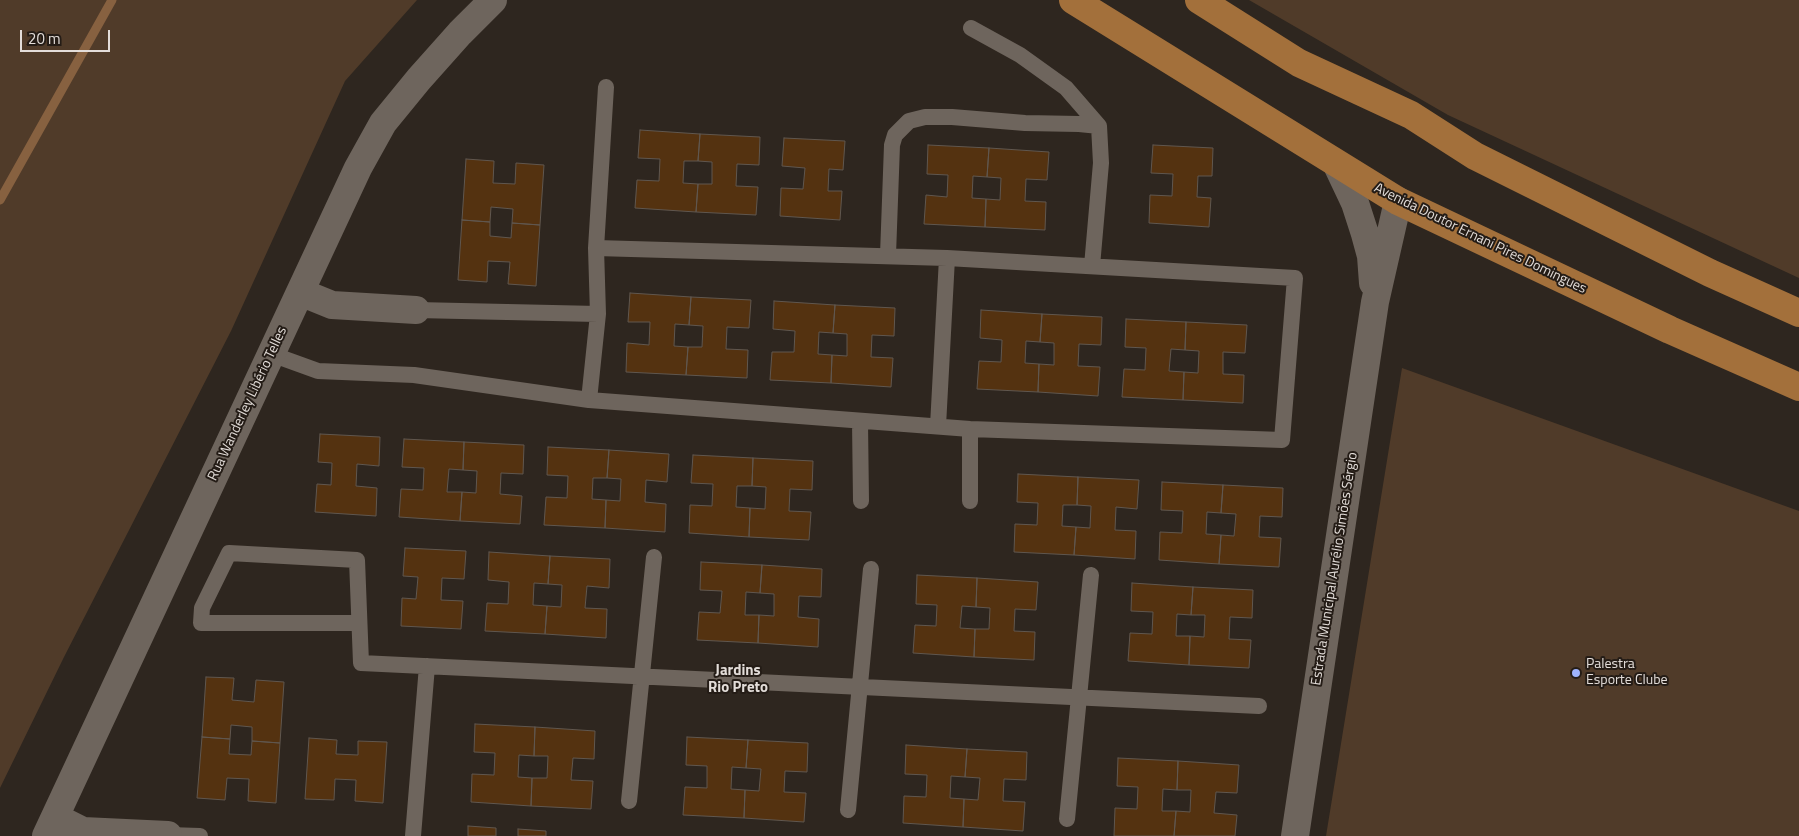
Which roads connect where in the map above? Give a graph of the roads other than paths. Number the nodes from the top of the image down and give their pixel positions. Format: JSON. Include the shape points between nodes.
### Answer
{"nodes":[{"id":1,"x":493,"y":0,"type":"edge"},
{"id":2,"x":1073,"y":0,"type":"edge"},
{"id":3,"x":1199,"y":0,"type":"edge"},
{"id":4,"x":972,"y":28,"type":"dead end"},
{"id":5,"x":606,"y":87,"type":"dead end"},
{"id":6,"x":1099,"y":126,"type":"junction"},
{"id":7,"x":1338,"y":165,"type":"junction"},
{"id":8,"x":1398,"y":201,"type":"junction"},
{"id":9,"x":596,"y":248,"type":"junction"},
{"id":10,"x":888,"y":255,"type":"junction"},
{"id":11,"x":947,"y":258,"type":"junction"},
{"id":12,"x":1092,"y":266,"type":"junction"},
{"id":13,"x":300,"y":292,"type":"junction"},
{"id":14,"x":1375,"y":302,"type":"junction"},
{"id":15,"x":416,"y":310,"type":"joint"},
{"id":16,"x":1799,"y":313,"type":"edge"},
{"id":17,"x":598,"y":314,"type":"junction"},
{"id":18,"x":271,"y":354,"type":"junction"},
{"id":19,"x":1799,"y":387,"type":"edge"},
{"id":20,"x":589,"y":400,"type":"junction"},
{"id":21,"x":860,"y":422,"type":"junction"},
{"id":22,"x":938,"y":426,"type":"junction"},
{"id":23,"x":970,"y":429,"type":"junction"},
{"id":24,"x":970,"y":501,"type":"dead end"},
{"id":25,"x":861,"y":502,"type":"dead end"},
{"id":26,"x":654,"y":557,"type":"dead end"},
{"id":27,"x":871,"y":569,"type":"dead end"},
{"id":28,"x":1091,"y":575,"type":"dead end"},
{"id":29,"x":359,"y":623,"type":"junction"},
{"id":30,"x":427,"y":666,"type":"junction"},
{"id":31,"x":642,"y":676,"type":"junction"},
{"id":32,"x":859,"y":687,"type":"junction"},
{"id":33,"x":1080,"y":698,"type":"junction"},
{"id":34,"x":1259,"y":706,"type":"dead end"},
{"id":35,"x":629,"y":801,"type":"dead end"},
{"id":36,"x":848,"y":810,"type":"dead end"},
{"id":37,"x":1067,"y":819,"type":"dead end"},
{"id":38,"x":50,"y":826,"type":"edge"},
{"id":39,"x":168,"y":834,"type":"joint"},
{"id":40,"x":200,"y":836,"type":"edge"},
{"id":41,"x":413,"y":836,"type":"edge"},
{"id":42,"x":1296,"y":836,"type":"edge"}],
"edges":[{"from":1,"to":13,"type":"street","name":"Rua Wanderley Libério Telles","via":[[460,33],[383,123],[358,168]]},
{"from":2,"to":7,"type":"main road","name":"Avenida Doutor Ernani Pires Domingues"},
{"from":3,"to":16,"type":"main road","via":[[1299,63],[1410,115],[1475,156],[1710,273]]},
{"from":4,"to":6,"type":"lane","via":[[1020,55],[1066,88]]},
{"from":5,"to":9,"type":"lane"},
{"from":6,"to":10,"type":"lane","via":[[1025,124],[952,117],[909,120],[895,135],[892,145]]},
{"from":6,"to":12,"type":"lane","via":[[1101,163]]},
{"from":7,"to":8,"type":"main road","name":"Avenida Doutor Ernani Pires Domingues"},
{"from":7,"to":14,"type":"street","name":"Estrada Municipal Aurélio Simões Sérgio","via":[[1356,203],[1371,256]]},
{"from":8,"to":14,"type":"street","name":"Estrada Municipal Aurélio Simões Sérgio"},
{"from":8,"to":19,"type":"main road","name":"Avenida Doutor Ernani Pires Domingues","via":[[1670,330]]},
{"from":9,"to":10,"type":"lane"},
{"from":9,"to":17,"type":"lane"},
{"from":10,"to":11,"type":"lane"},
{"from":11,"to":12,"type":"lane"},
{"from":11,"to":22,"type":"lane"},
{"from":12,"to":23,"type":"lane","via":[[1295,278],[1282,440]]},
{"from":13,"to":15,"type":"street","via":[[332,306]]},
{"from":13,"to":18,"type":"street","name":"Rua Wanderley Libério Telles"},
{"from":14,"to":42,"type":"street","name":"Estrada Municipal Aurélio Simões Sérgio"},
{"from":15,"to":17,"type":"lane"},
{"from":17,"to":20,"type":"lane"},
{"from":18,"to":20,"type":"lane","via":[[318,372],[414,375]]},
{"from":18,"to":38,"type":"street","name":"Rua Wanderley Libério Telles"},
{"from":20,"to":21,"type":"lane"},
{"from":21,"to":22,"type":"lane"},
{"from":21,"to":25,"type":"lane"},
{"from":22,"to":23,"type":"lane"},
{"from":23,"to":24,"type":"lane"},
{"from":26,"to":31,"type":"lane"},
{"from":27,"to":32,"type":"lane"},
{"from":28,"to":33,"type":"lane"},
{"from":29,"to":29,"type":"lane","via":[[357,560],[229,553],[202,608],[202,623]]},
{"from":29,"to":30,"type":"lane","via":[[361,663]]},
{"from":30,"to":31,"type":"lane"},
{"from":30,"to":41,"type":"lane"},
{"from":31,"to":32,"type":"lane"},
{"from":31,"to":35,"type":"lane"},
{"from":32,"to":33,"type":"lane"},
{"from":32,"to":36,"type":"lane"},
{"from":33,"to":34,"type":"lane"},
{"from":33,"to":37,"type":"lane"},
{"from":38,"to":39,"type":"street","via":[[83,831]]},
{"from":39,"to":40,"type":"lane"}]}
